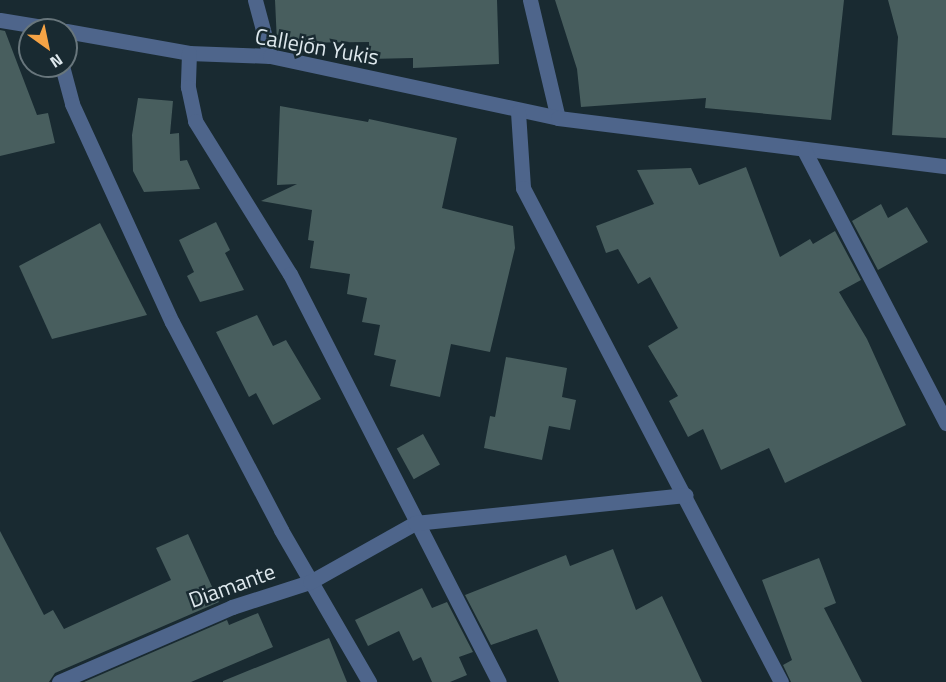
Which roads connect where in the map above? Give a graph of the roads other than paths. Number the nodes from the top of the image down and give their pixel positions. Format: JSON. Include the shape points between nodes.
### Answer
{"nodes":[{"id":1,"x":255,"y":0,"type":"edge"},
{"id":2,"x":530,"y":0,"type":"edge"},
{"id":3,"x":0,"y":20,"type":"edge"},
{"id":4,"x":18,"y":23,"type":"edge"},
{"id":5,"x":78,"y":34,"type":"edge"},
{"id":6,"x":189,"y":53,"type":"junction"},
{"id":7,"x":270,"y":56,"type":"junction"},
{"id":8,"x":65,"y":78,"type":"edge"},
{"id":9,"x":518,"y":112,"type":"junction"},
{"id":10,"x":558,"y":118,"type":"junction"},
{"id":11,"x":804,"y":150,"type":"junction"},
{"id":12,"x":946,"y":166,"type":"edge"},
{"id":13,"x":946,"y":423,"type":"edge"},
{"id":14,"x":686,"y":495,"type":"junction"},
{"id":15,"x":415,"y":523,"type":"junction"},
{"id":16,"x":310,"y":582,"type":"junction"},
{"id":17,"x":59,"y":682,"type":"edge"},
{"id":18,"x":369,"y":682,"type":"edge"},
{"id":19,"x":499,"y":682,"type":"edge"},
{"id":20,"x":781,"y":682,"type":"edge"}],
"edges":[{"from":1,"to":7,"type":"street"},
{"from":2,"to":10,"type":"street"},
{"from":3,"to":4,"type":"street","name":"Callejón Yukis"},
{"from":5,"to":6,"type":"street","name":"Callejón Yukis"},
{"from":6,"to":7,"type":"street","name":"Callejón Yukis"},
{"from":6,"to":15,"type":"street","via":[[188,87],[195,121],[290,274]]},
{"from":7,"to":9,"type":"street","name":"Callejón Yukis"},
{"from":8,"to":16,"type":"street","via":[[72,104],[172,322]]},
{"from":9,"to":10,"type":"street","name":"Callejón Yukis"},
{"from":9,"to":14,"type":"street","via":[[523,188]]},
{"from":10,"to":11,"type":"street","name":"Callejón Yukis"},
{"from":11,"to":12,"type":"street","name":"Callejón Yukis"},
{"from":11,"to":13,"type":"street"},
{"from":14,"to":15,"type":"street"},
{"from":14,"to":20,"type":"street"},
{"from":15,"to":16,"type":"street","name":"Diamante"},
{"from":15,"to":19,"type":"street"},
{"from":16,"to":17,"type":"street","name":"Diamante","via":[[232,607]]},
{"from":16,"to":18,"type":"street"}]}
